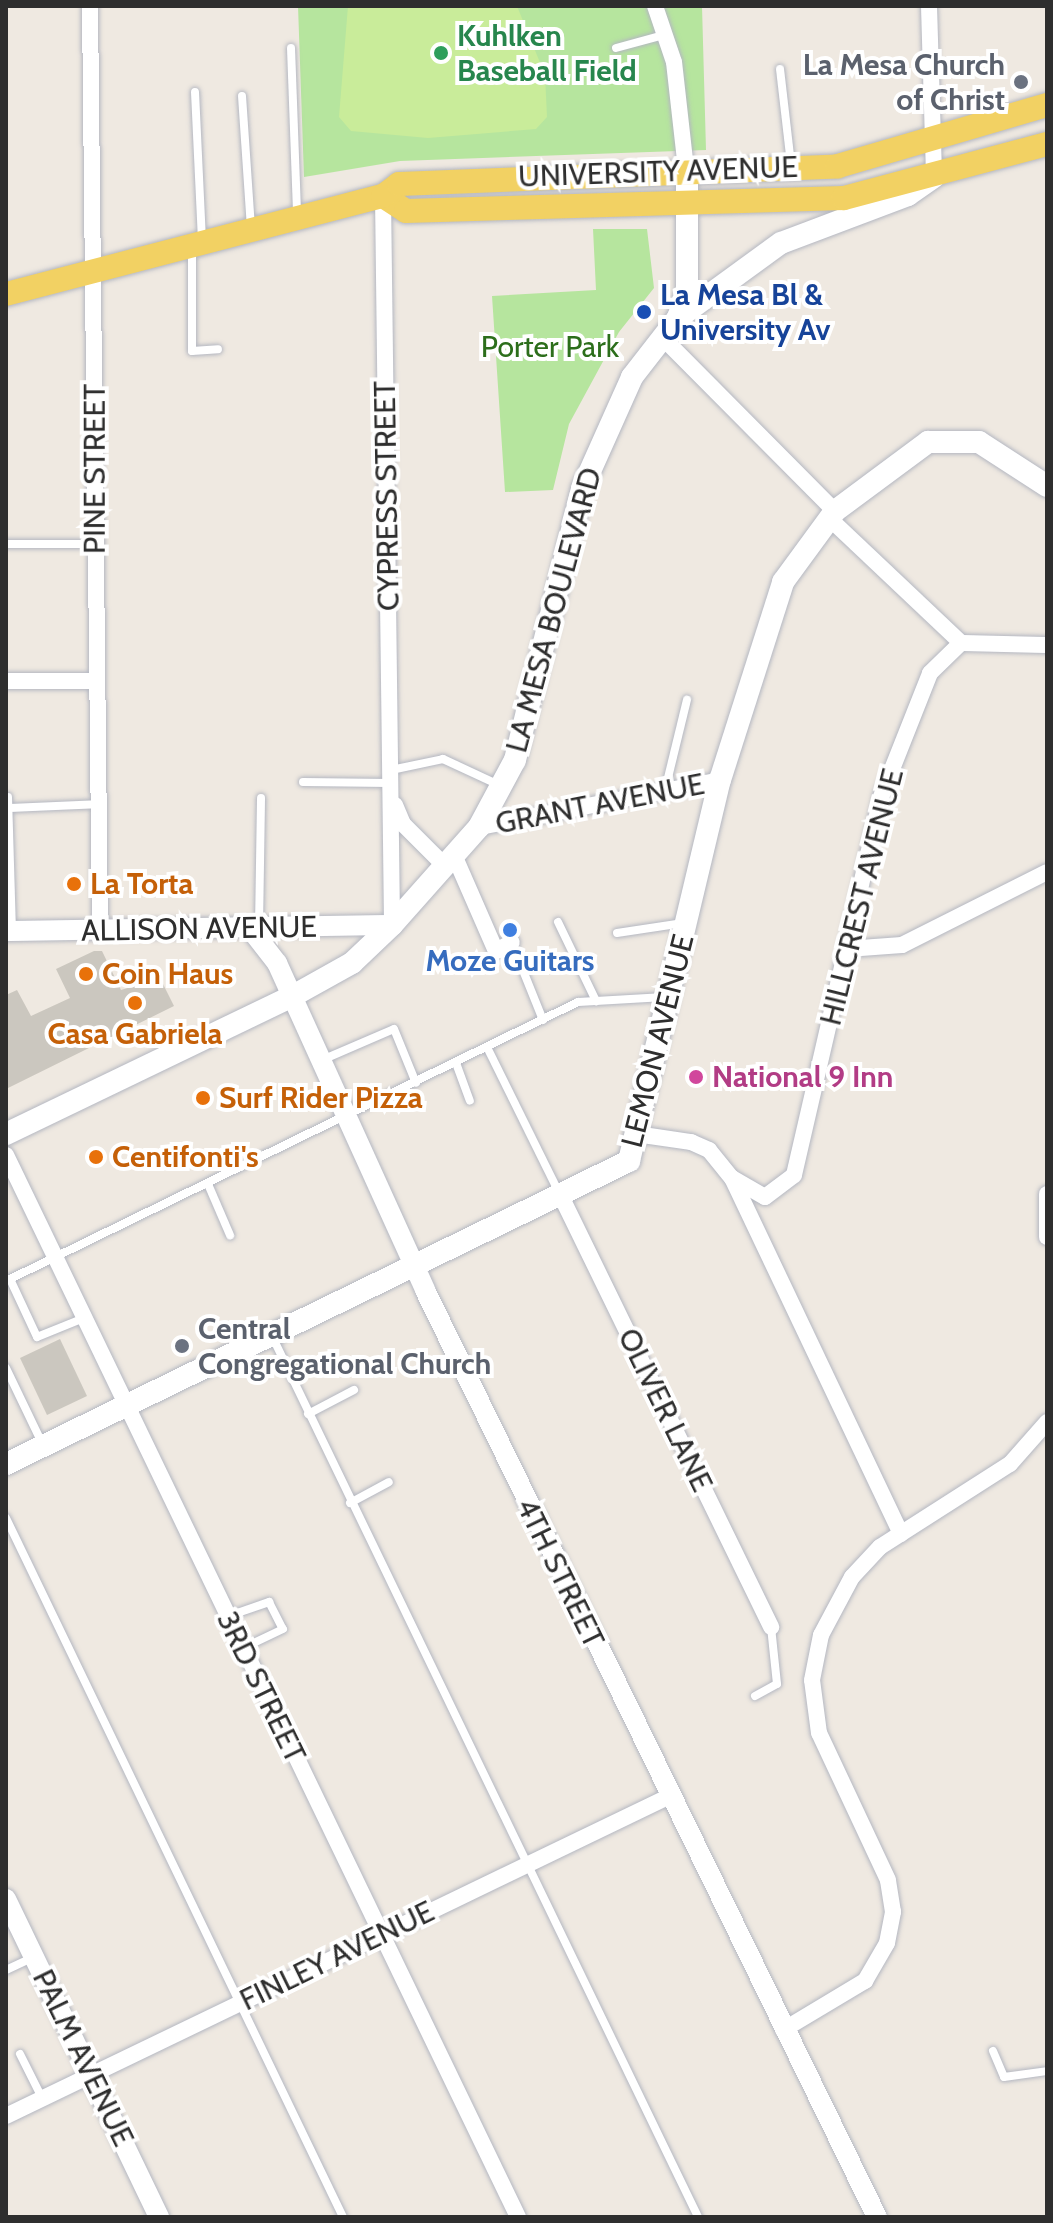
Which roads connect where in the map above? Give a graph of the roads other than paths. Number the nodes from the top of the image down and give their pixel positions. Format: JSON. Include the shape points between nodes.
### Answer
{"nodes":[{"id":1,"x":90,"y":6,"type":"edge"},
{"id":2,"x":655,"y":6,"type":"edge"},
{"id":3,"x":929,"y":6,"type":"edge"},
{"id":4,"x":665,"y":35,"type":"junction"},
{"id":5,"x":291,"y":48,"type":"dead end"},
{"id":6,"x":616,"y":48,"type":"dead end"},
{"id":7,"x":780,"y":69,"type":"dead end"},
{"id":8,"x":195,"y":92,"type":"dead end"},
{"id":9,"x":242,"y":96,"type":"dead end"},
{"id":10,"x":1047,"y":105,"type":"edge"},
{"id":11,"x":933,"y":139,"type":"junction"},
{"id":12,"x":1047,"y":144,"type":"edge"},
{"id":13,"x":791,"y":169,"type":"junction"},
{"id":14,"x":687,"y":177,"type":"junction"},
{"id":15,"x":934,"y":177,"type":"junction"},
{"id":16,"x":383,"y":196,"type":"junction"},
{"id":17,"x":688,"y":208,"type":"junction"},
{"id":18,"x":297,"y":217,"type":"junction"},
{"id":19,"x":251,"y":228,"type":"junction"},
{"id":20,"x":197,"y":243,"type":"junction"},
{"id":21,"x":94,"y":270,"type":"junction"},
{"id":22,"x":6,"y":294,"type":"edge"},
{"id":23,"x":678,"y":318,"type":"junction"},
{"id":24,"x":662,"y":337,"type":"junction"},
{"id":25,"x":218,"y":349,"type":"dead end"},
{"id":26,"x":1047,"y":486,"type":"edge"},
{"id":27,"x":832,"y":515,"type":"junction"},
{"id":28,"x":6,"y":544,"type":"edge"},
{"id":29,"x":96,"y":544,"type":"junction"},
{"id":30,"x":961,"y":643,"type":"junction"},
{"id":31,"x":1047,"y":645,"type":"edge"},
{"id":32,"x":6,"y":681,"type":"edge"},
{"id":33,"x":96,"y":681,"type":"junction"},
{"id":34,"x":687,"y":700,"type":"dead end"},
{"id":35,"x":720,"y":780,"type":"junction"},
{"id":36,"x":303,"y":782,"type":"dead end"},
{"id":37,"x":390,"y":783,"type":"junction"},
{"id":38,"x":501,"y":786,"type":"junction"},
{"id":39,"x":665,"y":791,"type":"junction"},
{"id":40,"x":8,"y":797,"type":"edge"},
{"id":41,"x":261,"y":798,"type":"dead end"},
{"id":42,"x":98,"y":804,"type":"junction"},
{"id":43,"x":8,"y":808,"type":"junction"},
{"id":44,"x":479,"y":827,"type":"junction"},
{"id":45,"x":450,"y":860,"type":"junction"},
{"id":46,"x":1047,"y":872,"type":"edge"},
{"id":47,"x":558,"y":922,"type":"dead end"},
{"id":48,"x":688,"y":923,"type":"junction"},
{"id":49,"x":392,"y":925,"type":"junction"},
{"id":50,"x":254,"y":927,"type":"junction"},
{"id":51,"x":9,"y":931,"type":"edge"},
{"id":52,"x":100,"y":931,"type":"junction"},
{"id":53,"x":617,"y":933,"type":"dead end"},
{"id":54,"x":512,"y":942,"type":"joint"},
{"id":55,"x":847,"y":949,"type":"junction"},
{"id":56,"x":291,"y":997,"type":"junction"},
{"id":57,"x":670,"y":997,"type":"junction"},
{"id":58,"x":596,"y":1001,"type":"junction"},
{"id":59,"x":543,"y":1020,"type":"junction"},
{"id":60,"x":487,"y":1047,"type":"junction"},
{"id":61,"x":322,"y":1060,"type":"junction"},
{"id":62,"x":456,"y":1063,"type":"junction"},
{"id":63,"x":416,"y":1083,"type":"junction"},
{"id":64,"x":470,"y":1101,"type":"dead end"},
{"id":65,"x":348,"y":1116,"type":"junction"},
{"id":66,"x":6,"y":1134,"type":"edge"},
{"id":67,"x":636,"y":1134,"type":"junction"},
{"id":68,"x":6,"y":1155,"type":"edge"},
{"id":69,"x":732,"y":1178,"type":"junction"},
{"id":70,"x":208,"y":1184,"type":"junction"},
{"id":71,"x":560,"y":1194,"type":"junction"},
{"id":72,"x":1047,"y":1194,"type":"edge"},
{"id":73,"x":230,"y":1235,"type":"dead end"},
{"id":74,"x":1047,"y":1237,"type":"edge"},
{"id":75,"x":55,"y":1257,"type":"junction"},
{"id":76,"x":413,"y":1265,"type":"junction"},
{"id":77,"x":8,"y":1280,"type":"edge"},
{"id":78,"x":84,"y":1318,"type":"junction"},
{"id":79,"x":271,"y":1334,"type":"junction"},
{"id":80,"x":6,"y":1368,"type":"edge"},
{"id":81,"x":354,"y":1390,"type":"dead end"},
{"id":82,"x":126,"y":1405,"type":"junction"},
{"id":83,"x":308,"y":1414,"type":"junction"},
{"id":84,"x":1047,"y":1422,"type":"edge"},
{"id":85,"x":43,"y":1445,"type":"junction"},
{"id":86,"x":6,"y":1464,"type":"edge"},
{"id":87,"x":389,"y":1482,"type":"dead end"},
{"id":88,"x":350,"y":1503,"type":"junction"},
{"id":89,"x":6,"y":1518,"type":"edge"},
{"id":90,"x":901,"y":1534,"type":"junction"},
{"id":91,"x":226,"y":1617,"type":"junction"},
{"id":92,"x":771,"y":1627,"type":"joint"},
{"id":93,"x":242,"y":1649,"type":"junction"},
{"id":94,"x":755,"y":1696,"type":"dead end"},
{"id":95,"x":668,"y":1797,"type":"junction"},
{"id":96,"x":527,"y":1865,"type":"junction"},
{"id":97,"x":6,"y":1899,"type":"edge"},
{"id":98,"x":383,"y":1934,"type":"junction"},
{"id":99,"x":34,"y":1957,"type":"junction"},
{"id":100,"x":6,"y":1970,"type":"edge"},
{"id":101,"x":239,"y":2004,"type":"junction"},
{"id":102,"x":783,"y":2030,"type":"junction"},
{"id":103,"x":993,"y":2051,"type":"dead end"},
{"id":104,"x":20,"y":2054,"type":"dead end"},
{"id":105,"x":1047,"y":2071,"type":"edge"},
{"id":106,"x":91,"y":2075,"type":"junction"},
{"id":107,"x":43,"y":2099,"type":"junction"},
{"id":108,"x":6,"y":2116,"type":"edge"},
{"id":109,"x":159,"y":2217,"type":"edge"},
{"id":110,"x":343,"y":2217,"type":"edge"},
{"id":111,"x":518,"y":2217,"type":"edge"},
{"id":112,"x":698,"y":2217,"type":"edge"},
{"id":113,"x":877,"y":2217,"type":"edge"}],
"edges":[{"from":1,"to":21,"type":"street","name":"PINE STREET"},
{"from":2,"to":4,"type":"street"},
{"from":3,"to":11,"type":"street"},
{"from":4,"to":6,"type":"lane"},
{"from":4,"to":14,"type":"street"},
{"from":5,"to":18,"type":"lane"},
{"from":7,"to":13,"type":"lane"},
{"from":8,"to":20,"type":"lane"},
{"from":9,"to":19,"type":"lane"},
{"from":10,"to":11,"type":"main road"},
{"from":11,"to":13,"type":"main road","name":"UNIVERSITY AVENUE","via":[[838,166]]},
{"from":11,"to":15,"type":"street"},
{"from":12,"to":15,"type":"main road","name":"LA MESA BOULEVARD"},
{"from":13,"to":14,"type":"main road","name":"UNIVERSITY AVENUE"},
{"from":14,"to":16,"type":"main road","name":"UNIVERSITY AVENUE","via":[[442,181],[399,184]]},
{"from":14,"to":17,"type":"main road","name":"LA MESA BOULEVARD"},
{"from":15,"to":17,"type":"main road","name":"UNIVERSITY AVENUE","via":[[844,198]]},
{"from":15,"to":23,"type":"main road","name":"LA MESA BOULEVARD","via":[[908,195],[781,243]]},
{"from":16,"to":17,"type":"main road","name":"UNIVERSITY AVENUE","via":[[406,211]]},
{"from":16,"to":18,"type":"main road","name":"UNIVERSITY AVENUE"},
{"from":16,"to":37,"type":"street","name":"CYPRESS STREET"},
{"from":17,"to":23,"type":"main road","name":"LA MESA BOULEVARD","via":[[687,291]]},
{"from":18,"to":19,"type":"main road","name":"UNIVERSITY AVENUE"},
{"from":19,"to":20,"type":"main road","name":"UNIVERSITY AVENUE"},
{"from":20,"to":21,"type":"main road","name":"UNIVERSITY AVENUE"},
{"from":20,"to":25,"type":"lane","via":[[192,351]]},
{"from":21,"to":22,"type":"main road","name":"UNIVERSITY AVENUE"},
{"from":21,"to":29,"type":"street","name":"PINE STREET"},
{"from":23,"to":24,"type":"main road","name":"LA MESA BOULEVARD"},
{"from":24,"to":27,"type":"street"},
{"from":24,"to":38,"type":"main road","name":"LA MESA BOULEVARD","via":[[632,377],[582,489],[515,760]]},
{"from":26,"to":27,"type":"main road","name":"LEMON AVENUE","via":[[991,448],[940,439],[905,452]]},
{"from":27,"to":30,"type":"street"},
{"from":27,"to":35,"type":"main road","name":"LEMON AVENUE","via":[[783,582]]},
{"from":28,"to":29,"type":"lane"},
{"from":29,"to":33,"type":"street","name":"PINE STREET"},
{"from":30,"to":31,"type":"street"},
{"from":30,"to":55,"type":"street","name":"HILLCREST AVENUE","via":[[930,673],[881,797]]},
{"from":32,"to":33,"type":"street"},
{"from":33,"to":42,"type":"street","name":"PINE STREET"},
{"from":34,"to":39,"type":"lane"},
{"from":35,"to":39,"type":"street","name":"GRANT AVENUE"},
{"from":35,"to":48,"type":"main road","name":"LEMON AVENUE"},
{"from":36,"to":37,"type":"lane"},
{"from":37,"to":38,"type":"lane","via":[[443,759]]},
{"from":37,"to":45,"type":"street","name":"CYPRESS STREET","via":[[403,824]]},
{"from":37,"to":49,"type":"street","name":"CYPRESS STREET"},
{"from":38,"to":44,"type":"main road","name":"LA MESA BOULEVARD"},
{"from":39,"to":44,"type":"street","name":"GRANT AVENUE"},
{"from":40,"to":43,"type":"lane"},
{"from":41,"to":50,"type":"lane"},
{"from":42,"to":43,"type":"lane"},
{"from":42,"to":52,"type":"street","name":"PINE STREET"},
{"from":43,"to":51,"type":"lane"},
{"from":44,"to":45,"type":"main road","name":"LA MESA BOULEVARD"},
{"from":45,"to":49,"type":"main road","name":"LA MESA BOULEVARD"},
{"from":45,"to":54,"type":"street","via":[[496,951]]},
{"from":46,"to":55,"type":"street","via":[[902,945]]},
{"from":47,"to":58,"type":"lane"},
{"from":48,"to":53,"type":"lane"},
{"from":48,"to":57,"type":"main road","name":"LEMON AVENUE"},
{"from":49,"to":50,"type":"street","name":"ALLISON AVENUE"},
{"from":49,"to":56,"type":"main road","name":"LA MESA BOULEVARD","via":[[352,963]]},
{"from":50,"to":52,"type":"street","name":"ALLISON AVENUE"},
{"from":50,"to":56,"type":"street","name":"4TH STREET"},
{"from":51,"to":52,"type":"street","name":"ALLISON AVENUE"},
{"from":54,"to":59,"type":"lane"},
{"from":55,"to":69,"type":"street","name":"HILLCREST AVENUE","via":[[790,1182],[765,1197]]},
{"from":56,"to":61,"type":"street","name":"4TH STREET"},
{"from":56,"to":66,"type":"main road","name":"LA MESA BOULEVARD"},
{"from":57,"to":58,"type":"lane"},
{"from":57,"to":67,"type":"main road","name":"LEMON AVENUE"},
{"from":58,"to":59,"type":"lane"},
{"from":59,"to":60,"type":"lane"},
{"from":60,"to":62,"type":"lane"},
{"from":60,"to":71,"type":"lane"},
{"from":61,"to":63,"type":"lane","via":[[394,1029]]},
{"from":61,"to":65,"type":"street","name":"4TH STREET"},
{"from":62,"to":63,"type":"lane"},
{"from":62,"to":64,"type":"lane"},
{"from":63,"to":65,"type":"lane"},
{"from":65,"to":70,"type":"lane"},
{"from":65,"to":76,"type":"street","name":"4TH STREET"},
{"from":67,"to":69,"type":"street","name":"HILLCREST AVENUE","via":[[709,1150]]},
{"from":67,"to":71,"type":"main road","name":"LEMON AVENUE","via":[[629,1161]]},
{"from":68,"to":75,"type":"street","name":"3RD STREET"},
{"from":69,"to":90,"type":"street","name":"HILLCREST AVENUE"},
{"from":70,"to":73,"type":"lane"},
{"from":70,"to":75,"type":"lane"},
{"from":71,"to":76,"type":"main road","name":"LEMON AVENUE"},
{"from":71,"to":92,"type":"street","name":"OLIVER LANE"},
{"from":72,"to":74,"type":"street"},
{"from":75,"to":77,"type":"lane"},
{"from":75,"to":78,"type":"street","name":"3RD STREET"},
{"from":76,"to":79,"type":"main road","name":"LEMON AVENUE"},
{"from":76,"to":95,"type":"street","name":"4TH STREET"},
{"from":77,"to":78,"type":"lane","via":[[37,1337]]},
{"from":78,"to":82,"type":"street","name":"3RD STREET"},
{"from":79,"to":82,"type":"main road","name":"LEMON AVENUE"},
{"from":79,"to":83,"type":"lane"},
{"from":80,"to":85,"type":"lane"},
{"from":81,"to":83,"type":"lane"},
{"from":82,"to":85,"type":"main road","name":"LEMON AVENUE"},
{"from":82,"to":91,"type":"street","name":"3RD STREET"},
{"from":83,"to":88,"type":"lane"},
{"from":84,"to":90,"type":"street","via":[[1010,1464]]},
{"from":85,"to":86,"type":"main road","name":"LEMON AVENUE"},
{"from":87,"to":88,"type":"lane"},
{"from":88,"to":96,"type":"lane"},
{"from":89,"to":101,"type":"lane"},
{"from":90,"to":102,"type":"street","via":[[852,1577],[821,1635],[812,1680],[819,1733],[888,1880],[887,1943],[855,1991]]},
{"from":91,"to":93,"type":"street","name":"3RD STREET"},
{"from":91,"to":93,"type":"lane","via":[[264,1600],[283,1629]]},
{"from":92,"to":94,"type":"lane","via":[[777,1684]]},
{"from":93,"to":98,"type":"street","name":"3RD STREET"},
{"from":95,"to":96,"type":"street","name":"FINLEY AVENUE"},
{"from":95,"to":102,"type":"street","name":"4TH STREET"},
{"from":96,"to":98,"type":"street","name":"FINLEY AVENUE"},
{"from":96,"to":112,"type":"lane"},
{"from":97,"to":99,"type":"street","name":"PALM AVENUE"},
{"from":98,"to":101,"type":"street","name":"FINLEY AVENUE"},
{"from":98,"to":111,"type":"street","name":"3RD STREET"},
{"from":99,"to":100,"type":"lane"},
{"from":99,"to":106,"type":"street","name":"PALM AVENUE"},
{"from":101,"to":106,"type":"street","name":"FINLEY AVENUE"},
{"from":101,"to":110,"type":"lane"},
{"from":102,"to":113,"type":"street","name":"4TH STREET"},
{"from":103,"to":105,"type":"lane","via":[[1004,2077]]},
{"from":104,"to":107,"type":"lane"},
{"from":106,"to":107,"type":"street","name":"FINLEY AVENUE"},
{"from":106,"to":109,"type":"street","name":"PALM AVENUE"},
{"from":107,"to":108,"type":"street","name":"FINLEY AVENUE"}]}
